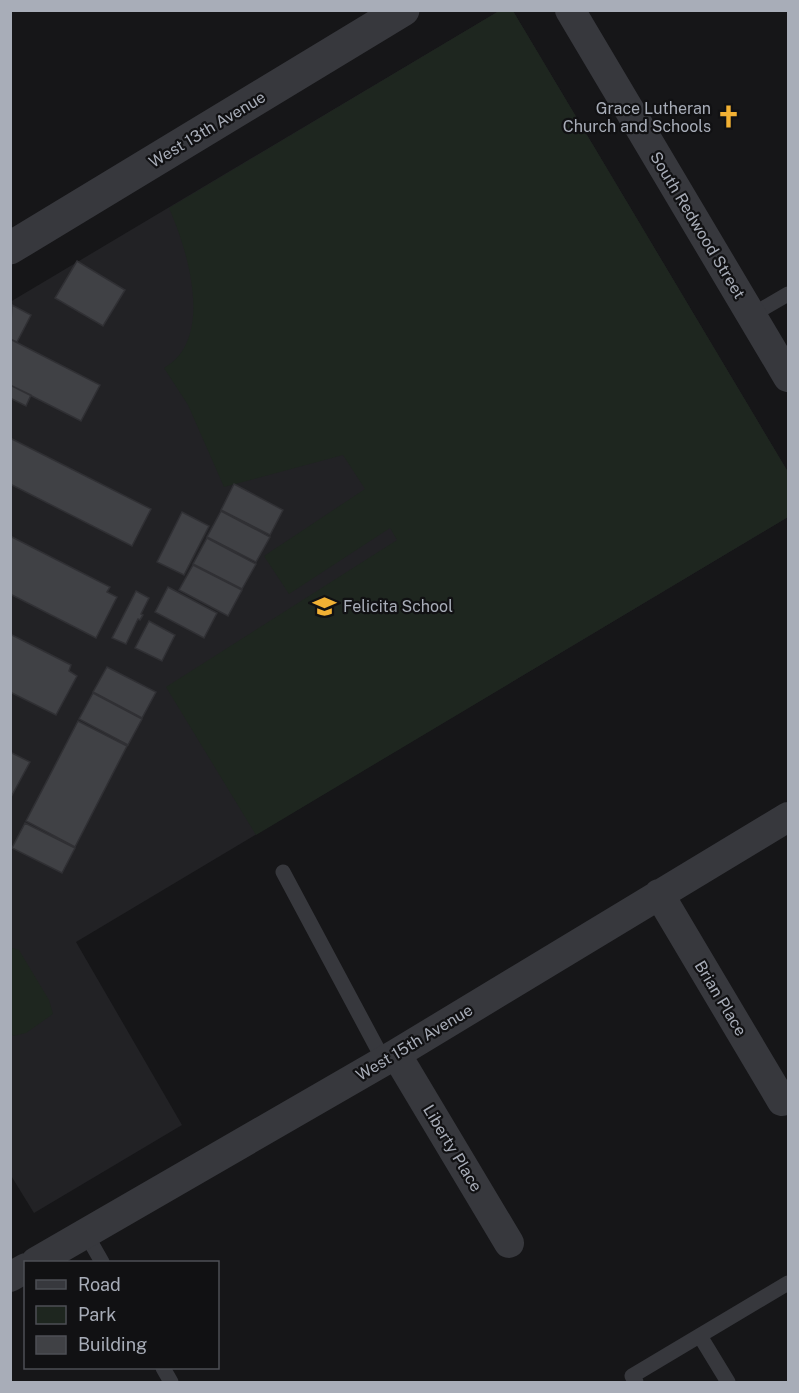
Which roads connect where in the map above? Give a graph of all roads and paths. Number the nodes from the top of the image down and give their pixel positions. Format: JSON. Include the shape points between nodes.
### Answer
{"nodes":[{"id":1,"x":403,"y":10,"type":"edge"},
{"id":2,"x":570,"y":10,"type":"edge"},
{"id":3,"x":10,"y":248,"type":"edge"},
{"id":4,"x":789,"y":294,"type":"edge"},
{"id":5,"x":752,"y":315,"type":"junction"},
{"id":6,"x":789,"y":377,"type":"edge"},
{"id":7,"x":789,"y":816,"type":"edge"},
{"id":8,"x":282,"y":872,"type":"dead end"},
{"id":9,"x":659,"y":894,"type":"junction"},
{"id":10,"x":390,"y":1057,"type":"junction"},
{"id":11,"x":782,"y":1101,"type":"dead end"},
{"id":12,"x":86,"y":1234,"type":"junction"},
{"id":13,"x":509,"y":1243,"type":"dead end"},
{"id":14,"x":36,"y":1261,"type":"edge"},
{"id":15,"x":101,"y":1261,"type":"edge"},
{"id":16,"x":789,"y":1283,"type":"edge"},
{"id":17,"x":700,"y":1336,"type":"junction"},
{"id":18,"x":163,"y":1369,"type":"edge"},
{"id":19,"x":171,"y":1383,"type":"edge"},
{"id":20,"x":636,"y":1383,"type":"edge"},
{"id":21,"x":728,"y":1383,"type":"edge"}],
"edges":[{"from":1,"to":3,"type":"street","name":"West 13th Avenue"},
{"from":2,"to":5,"type":"street","name":"South Redwood Street"},
{"from":4,"to":5,"type":"lane"},
{"from":5,"to":6,"type":"street","name":"South Redwood Street"},
{"from":7,"to":9,"type":"street","name":"West 15th Avenue"},
{"from":8,"to":10,"type":"lane"},
{"from":9,"to":10,"type":"street","name":"West 15th Avenue"},
{"from":9,"to":11,"type":"street","name":"Brian Place"},
{"from":10,"to":12,"type":"street","name":"West 15th Avenue"},
{"from":10,"to":13,"type":"street","name":"Liberty Place"},
{"from":12,"to":14,"type":"street","name":"West 15th Avenue"},
{"from":12,"to":15,"type":"lane"},
{"from":16,"to":17,"type":"lane"},
{"from":17,"to":20,"type":"lane","via":[[632,1376]]},
{"from":17,"to":21,"type":"lane"},
{"from":18,"to":19,"type":"lane"}]}
